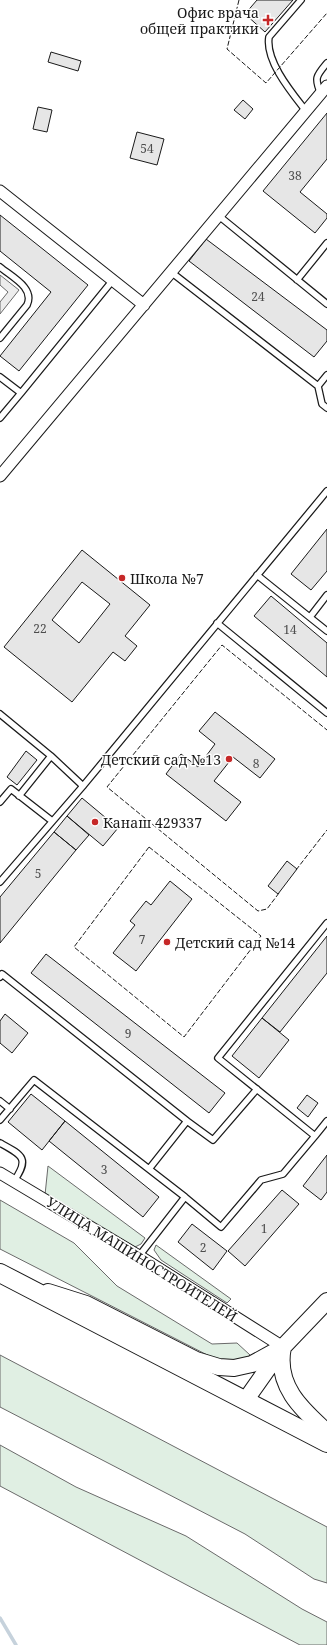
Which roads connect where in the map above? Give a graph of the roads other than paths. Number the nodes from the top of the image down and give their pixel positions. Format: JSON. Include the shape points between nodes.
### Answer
{"nodes":[{"id":1,"x":301,"y":0,"type":"edge"},
{"id":2,"x":327,"y":63,"type":"edge"},
{"id":3,"x":324,"y":90,"type":"edge"},
{"id":4,"x":306,"y":112,"type":"junction"},
{"id":5,"x":0,"y":191,"type":"edge"},
{"id":6,"x":219,"y":216,"type":"junction"},
{"id":7,"x":327,"y":243,"type":"edge"},
{"id":8,"x":0,"y":267,"type":"edge"},
{"id":9,"x":172,"y":272,"type":"junction"},
{"id":10,"x":113,"y":280,"type":"junction"},
{"id":11,"x":297,"y":280,"type":"junction"},
{"id":12,"x":327,"y":304,"type":"edge"},
{"id":13,"x":144,"y":305,"type":"junction"},
{"id":14,"x":0,"y":338,"type":"edge"},
{"id":15,"x":327,"y":375,"type":"edge"},
{"id":16,"x":0,"y":377,"type":"edge"},
{"id":17,"x":318,"y":386,"type":"junction"},
{"id":18,"x":20,"y":393,"type":"junction"},
{"id":19,"x":327,"y":408,"type":"edge"},
{"id":20,"x":0,"y":418,"type":"edge"},
{"id":21,"x":1,"y":472,"type":"edge"},
{"id":22,"x":327,"y":491,"type":"edge"},
{"id":23,"x":257,"y":575,"type":"junction"},
{"id":24,"x":327,"y":596,"type":"edge"},
{"id":25,"x":310,"y":617,"type":"junction"},
{"id":26,"x":217,"y":623,"type":"junction"},
{"id":27,"x":327,"y":631,"type":"edge"},
{"id":28,"x":327,"y":713,"type":"edge"},
{"id":29,"x":0,"y":714,"type":"edge"},
{"id":30,"x":51,"y":756,"type":"junction"},
{"id":31,"x":83,"y":786,"type":"junction"},
{"id":32,"x":19,"y":796,"type":"junction"},
{"id":33,"x":0,"y":802,"type":"edge"},
{"id":34,"x":52,"y":821,"type":"junction"},
{"id":35,"x":0,"y":882,"type":"edge"},
{"id":36,"x":327,"y":923,"type":"edge"},
{"id":37,"x":0,"y":977,"type":"edge"},
{"id":38,"x":257,"y":1089,"type":"junction"},
{"id":39,"x":0,"y":1101,"type":"edge"},
{"id":40,"x":10,"y":1109,"type":"junction"},
{"id":41,"x":0,"y":1120,"type":"edge"},
{"id":42,"x":187,"y":1121,"type":"junction"},
{"id":43,"x":327,"y":1121,"type":"edge"},
{"id":44,"x":315,"y":1136,"type":"junction"},
{"id":45,"x":0,"y":1143,"type":"edge"},
{"id":46,"x":149,"y":1169,"type":"junction"},
{"id":47,"x":0,"y":1173,"type":"edge"},
{"id":48,"x":14,"y":1181,"type":"junction"},
{"id":49,"x":185,"y":1197,"type":"junction"},
{"id":50,"x":139,"y":1256,"type":"junction"},
{"id":51,"x":0,"y":1273,"type":"edge"},
{"id":52,"x":19,"y":1283,"type":"junction"},
{"id":53,"x":327,"y":1301,"type":"edge"},
{"id":54,"x":283,"y":1347,"type":"junction"},
{"id":55,"x":245,"y":1401,"type":"junction"},
{"id":56,"x":327,"y":1432,"type":"edge"},
{"id":57,"x":327,"y":1443,"type":"edge"}],
"edges":[{"from":1,"to":4,"type":"lane","via":[[270,37],[268,44],[278,73]]},
{"from":2,"to":3,"type":"lane","via":[[317,74],[316,83]]},
{"from":3,"to":4,"type":"street"},
{"from":4,"to":6,"type":"street"},
{"from":5,"to":10,"type":"street"},
{"from":6,"to":9,"type":"street"},
{"from":6,"to":11,"type":"lane"},
{"from":7,"to":11,"type":"lane"},
{"from":8,"to":14,"type":"lane","via":[[30,294],[27,305]]},
{"from":9,"to":13,"type":"street"},
{"from":9,"to":17,"type":"lane"},
{"from":10,"to":13,"type":"street"},
{"from":10,"to":18,"type":"lane"},
{"from":11,"to":12,"type":"lane"},
{"from":13,"to":21,"type":"street"},
{"from":15,"to":17,"type":"lane"},
{"from":16,"to":18,"type":"lane"},
{"from":17,"to":19,"type":"lane","via":[[322,404]]},
{"from":18,"to":20,"type":"lane"},
{"from":22,"to":23,"type":"lane"},
{"from":23,"to":25,"type":"lane"},
{"from":23,"to":26,"type":"lane"},
{"from":24,"to":25,"type":"lane"},
{"from":25,"to":27,"type":"lane"},
{"from":26,"to":28,"type":"lane"},
{"from":26,"to":31,"type":"lane"},
{"from":29,"to":30,"type":"lane"},
{"from":30,"to":31,"type":"lane"},
{"from":30,"to":32,"type":"lane"},
{"from":31,"to":34,"type":"lane"},
{"from":32,"to":33,"type":"lane","via":[[11,789]]},
{"from":32,"to":34,"type":"lane"},
{"from":34,"to":35,"type":"lane"},
{"from":36,"to":38,"type":"lane","via":[[218,1058]]},
{"from":37,"to":42,"type":"lane","via":[[2,974]]},
{"from":38,"to":42,"type":"lane","via":[[213,1140]]},
{"from":38,"to":44,"type":"lane"},
{"from":39,"to":40,"type":"lane"},
{"from":40,"to":41,"type":"lane"},
{"from":40,"to":46,"type":"lane","via":[[34,1080]]},
{"from":42,"to":46,"type":"lane"},
{"from":43,"to":44,"type":"lane"},
{"from":44,"to":49,"type":"lane","via":[[283,1174],[261,1180],[221,1227]]},
{"from":45,"to":48,"type":"lane","via":[[20,1156],[23,1163]]},
{"from":46,"to":49,"type":"lane"},
{"from":47,"to":48,"type":"street","name":"УЛИЦА МАШИНОСТРОИТЕЛЕЙ"},
{"from":48,"to":50,"type":"street","name":"УЛИЦА МАШИНОСТРОИТЕЛЕЙ"},
{"from":49,"to":50,"type":"lane"},
{"from":50,"to":54,"type":"street","name":"УЛИЦА МАШИНОСТРОИТЕЛЕЙ"},
{"from":51,"to":52,"type":"highway"},
{"from":52,"to":54,"type":"main road","via":[[86,1304],[196,1360],[219,1368],[252,1364]]},
{"from":52,"to":55,"type":"highway"},
{"from":53,"to":54,"type":"main road"},
{"from":54,"to":55,"type":"main road"},
{"from":54,"to":56,"type":"main road","via":[[282,1366],[289,1390],[298,1404]]},
{"from":55,"to":57,"type":"highway"}]}
